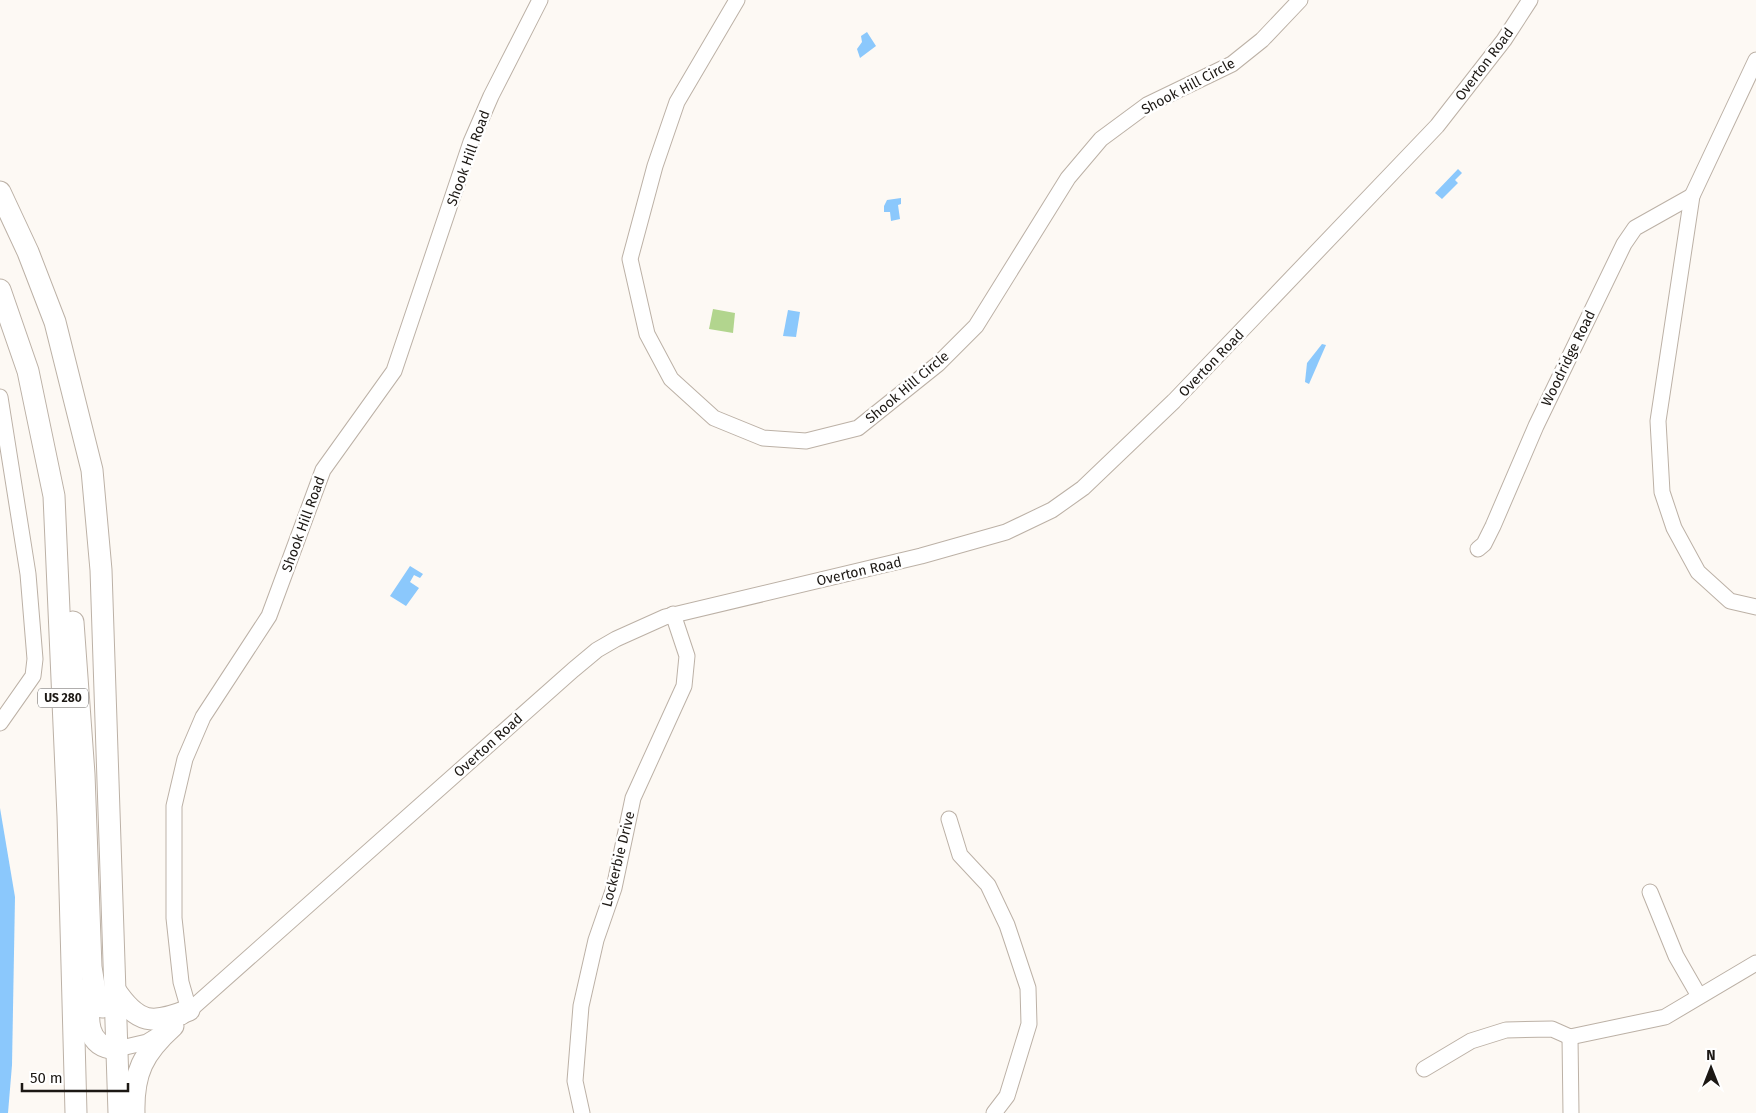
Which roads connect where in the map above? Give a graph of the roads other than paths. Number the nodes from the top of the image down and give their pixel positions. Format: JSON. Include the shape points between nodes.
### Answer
{"nodes":[{"id":1,"x":540,"y":0,"type":"edge"},
{"id":2,"x":737,"y":0,"type":"edge"},
{"id":3,"x":1300,"y":0,"type":"edge"},
{"id":4,"x":1530,"y":0,"type":"edge"},
{"id":5,"x":1756,"y":60,"type":"edge"},
{"id":6,"x":0,"y":192,"type":"edge"},
{"id":7,"x":1692,"y":196,"type":"junction"},
{"id":8,"x":0,"y":290,"type":"edge"},
{"id":9,"x":0,"y":397,"type":"edge"},
{"id":10,"x":54,"y":496,"type":"junction"},
{"id":11,"x":1478,"y":549,"type":"dead end"},
{"id":12,"x":1756,"y":607,"type":"edge"},
{"id":13,"x":673,"y":614,"type":"junction"},
{"id":14,"x":0,"y":723,"type":"edge"},
{"id":15,"x":949,"y":819,"type":"dead end"},
{"id":16,"x":1650,"y":892,"type":"dead end"},
{"id":17,"x":1756,"y":963,"type":"edge"},
{"id":18,"x":91,"y":967,"type":"junction"},
{"id":19,"x":115,"y":990,"type":"junction"},
{"id":20,"x":1699,"y":996,"type":"junction"},
{"id":21,"x":189,"y":1010,"type":"junction"},
{"id":22,"x":173,"y":1026,"type":"junction"},
{"id":23,"x":1570,"y":1037,"type":"junction"},
{"id":24,"x":117,"y":1049,"type":"junction"},
{"id":25,"x":1424,"y":1069,"type":"dead end"},
{"id":26,"x":76,"y":1113,"type":"edge"},
{"id":27,"x":119,"y":1113,"type":"edge"},
{"id":28,"x":134,"y":1113,"type":"edge"},
{"id":29,"x":582,"y":1113,"type":"edge"},
{"id":30,"x":994,"y":1113,"type":"edge"},
{"id":31,"x":1571,"y":1113,"type":"edge"}],
"edges":[{"from":1,"to":21,"type":"street","name":"Shook Hill Road","via":[[490,96],[471,142],[394,371],[324,470],[270,616],[203,717],[185,759],[174,806],[174,918],[180,982]]},
{"from":2,"to":3,"type":"street","name":"Shook Hill Circle","via":[[677,102],[655,166],[630,259],[646,334],[671,379],[714,418],[764,438],[806,441],[858,428],[938,364],[976,326],[1068,178],[1101,139],[1147,105],[1232,64],[1262,40]]},
{"from":4,"to":13,"type":"street","name":"Overton Road","via":[[1504,40],[1437,126],[1174,401],[1083,488],[1052,510],[1006,532],[921,556]]},
{"from":5,"to":7,"type":"street"},
{"from":6,"to":19,"type":"highway","number":"US 280","via":[[56,322],[92,470],[101,570]]},
{"from":7,"to":11,"type":"street","name":"Woodridge Road","via":[[1635,228],[1621,250],[1536,426],[1493,526]]},
{"from":7,"to":12,"type":"street","via":[[1658,421],[1662,492],[1674,528],[1698,572],[1730,601]]},
{"from":8,"to":10,"type":"highway","number":"US 280","via":[[28,371]]},
{"from":9,"to":14,"type":"street","via":[[28,574],[35,659],[33,676]]},
{"from":10,"to":18,"type":"highway","via":[[70,591],[78,670],[90,884]]},
{"from":10,"to":26,"type":"highway","number":"US 280","via":[[68,816]]},
{"from":13,"to":21,"type":"street","name":"Overton Road","via":[[636,629],[591,655]]},
{"from":13,"to":29,"type":"street","name":"Lockerbie Drive","via":[[687,656],[684,686],[633,798],[614,888],[596,940],[579,1024],[575,1081]]},
{"from":15,"to":30,"type":"street","via":[[960,855],[988,885],[1007,925],[1028,988],[1028,1024],[1007,1096]]},
{"from":16,"to":20,"type":"street","via":[[1676,956]]},
{"from":17,"to":20,"type":"street"},
{"from":18,"to":19,"type":"highway","via":[[96,997],[102,1007],[108,1005]]},
{"from":18,"to":24,"type":"highway","via":[[90,1034],[96,1042]]},
{"from":19,"to":21,"type":"highway","via":[[136,1015],[153,1021]]},
{"from":19,"to":24,"type":"highway","number":"US 280"},
{"from":20,"to":23,"type":"street","via":[[1665,1017]]},
{"from":21,"to":22,"type":"street","name":"Overton Road"},
{"from":22,"to":24,"type":"street","name":"Overton Road","via":[[147,1042]]},
{"from":22,"to":28,"type":"highway","via":[[155,1042],[143,1059],[133,1089]]},
{"from":23,"to":25,"type":"street","via":[[1552,1029],[1506,1030],[1471,1041]]},
{"from":23,"to":31,"type":"street"},
{"from":24,"to":27,"type":"highway","number":"US 280"}]}
